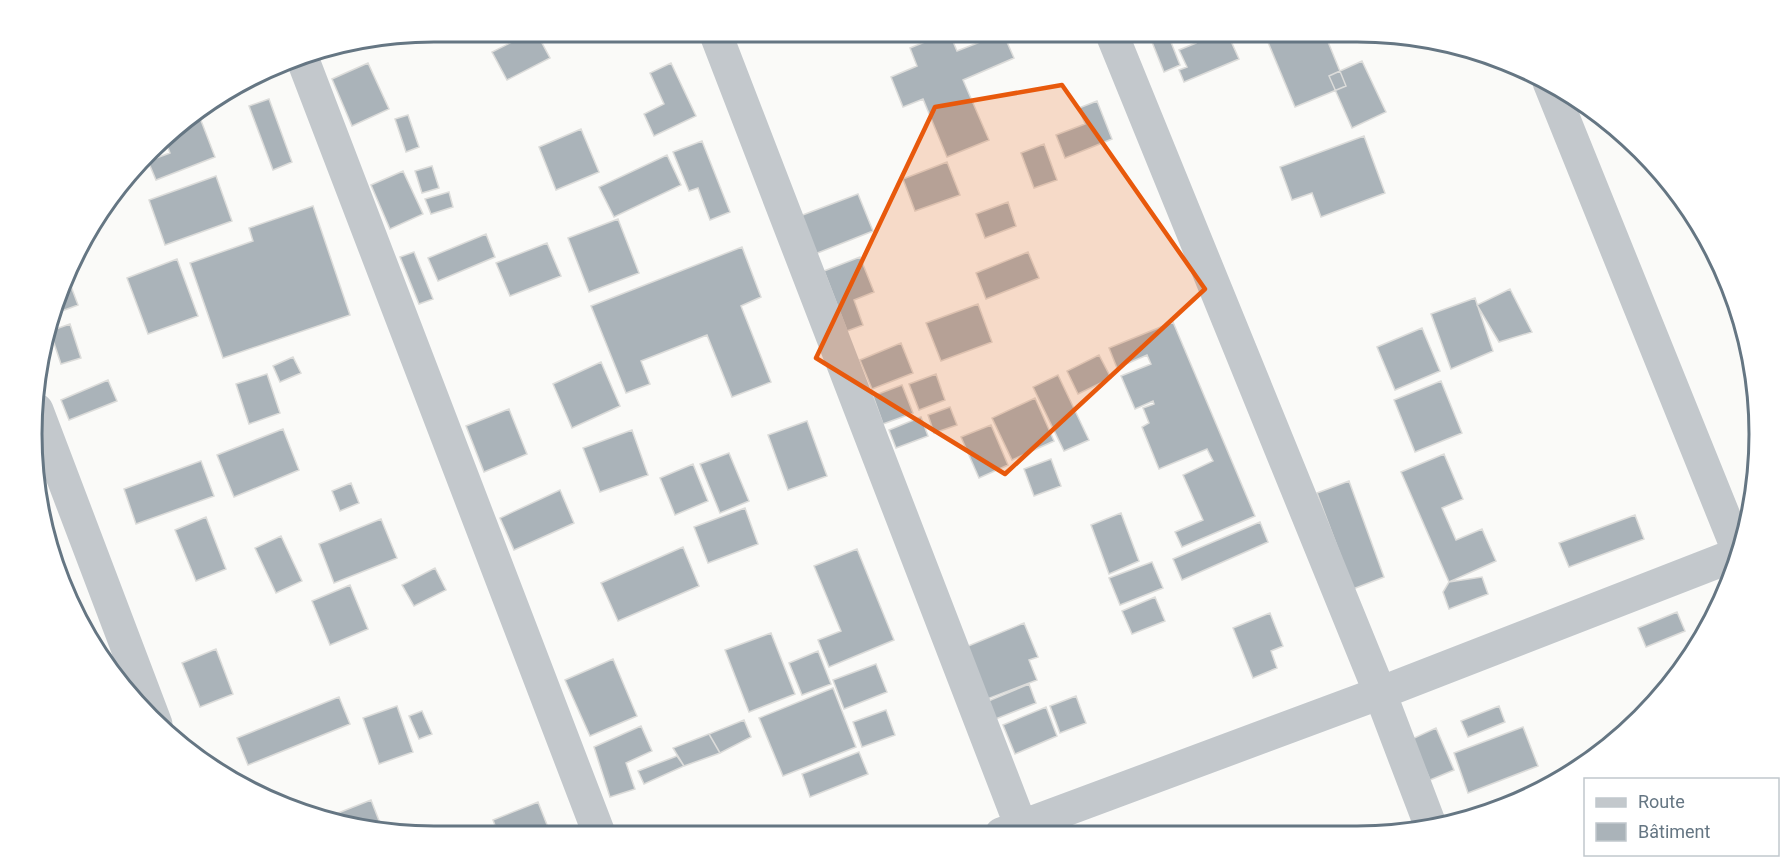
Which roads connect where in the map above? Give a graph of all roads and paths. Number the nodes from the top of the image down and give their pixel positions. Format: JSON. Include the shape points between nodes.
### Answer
{"nodes":[{"id":1,"x":720,"y":42,"type":"edge"},
{"id":2,"x":1115,"y":42,"type":"edge"},
{"id":3,"x":305,"y":64,"type":"edge"},
{"id":4,"x":1553,"y":95,"type":"edge"},
{"id":5,"x":42,"y":422,"type":"edge"},
{"id":6,"x":1734,"y":541,"type":"edge"},
{"id":7,"x":1729,"y":557,"type":"edge"},
{"id":8,"x":1380,"y":693,"type":"junction"},
{"id":9,"x":147,"y":701,"type":"edge"},
{"id":10,"x":1428,"y":819,"type":"edge"},
{"id":11,"x":596,"y":826,"type":"edge"},
{"id":12,"x":1013,"y":826,"type":"edge"},
{"id":13,"x":1031,"y":826,"type":"edge"}],
"edges":[{"from":1,"to":12,"type":"street"},
{"from":2,"to":8,"type":"street"},
{"from":3,"to":11,"type":"street"},
{"from":4,"to":6,"type":"street"},
{"from":5,"to":9,"type":"street"},
{"from":7,"to":8,"type":"street"},
{"from":8,"to":10,"type":"street"},
{"from":8,"to":13,"type":"street"}]}
